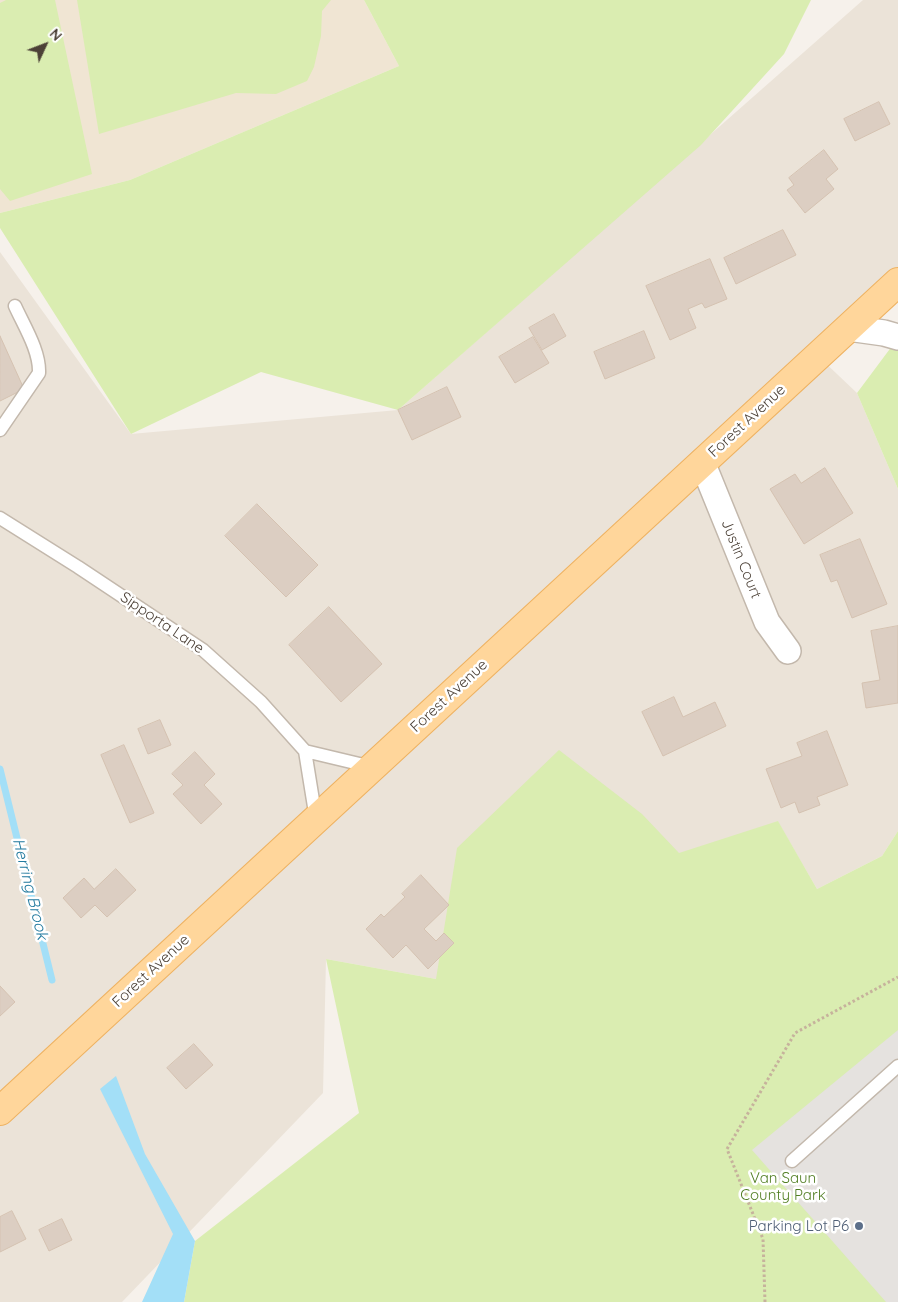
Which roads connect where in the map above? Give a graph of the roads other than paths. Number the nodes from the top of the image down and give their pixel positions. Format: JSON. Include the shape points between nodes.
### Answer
{"nodes":[{"id":1,"x":898,"y":282,"type":"edge"},
{"id":2,"x":15,"y":306,"type":"dead end"},
{"id":3,"x":848,"y":328,"type":"junction"},
{"id":4,"x":898,"y":337,"type":"edge"},
{"id":5,"x":0,"y":430,"type":"edge"},
{"id":6,"x":702,"y":462,"type":"junction"},
{"id":7,"x":0,"y":518,"type":"edge"},
{"id":8,"x":788,"y":651,"type":"dead end"},
{"id":9,"x":305,"y":751,"type":"junction"},
{"id":10,"x":372,"y":767,"type":"junction"},
{"id":11,"x":316,"y":819,"type":"junction"},
{"id":12,"x":898,"y":1066,"type":"edge"},
{"id":13,"x":0,"y":1111,"type":"edge"},
{"id":14,"x":792,"y":1161,"type":"dead end"}],
"edges":[{"from":1,"to":3,"type":"main road","name":"Forest Avenue"},
{"from":2,"to":5,"type":"lane","via":[[35,350],[39,373]]},
{"from":3,"to":4,"type":"street"},
{"from":3,"to":6,"type":"main road","name":"Forest Avenue"},
{"from":6,"to":8,"type":"street","name":"Justin Court","via":[[767,622]]},
{"from":6,"to":10,"type":"main road","name":"Forest Avenue"},
{"from":7,"to":9,"type":"lane","name":"Sipporta Lane","via":[[203,650],[261,702]]},
{"from":9,"to":10,"type":"lane"},
{"from":9,"to":11,"type":"lane"},
{"from":10,"to":11,"type":"main road","name":"Forest Avenue"},
{"from":11,"to":13,"type":"main road","name":"Forest Avenue"},
{"from":12,"to":14,"type":"lane"}]}
